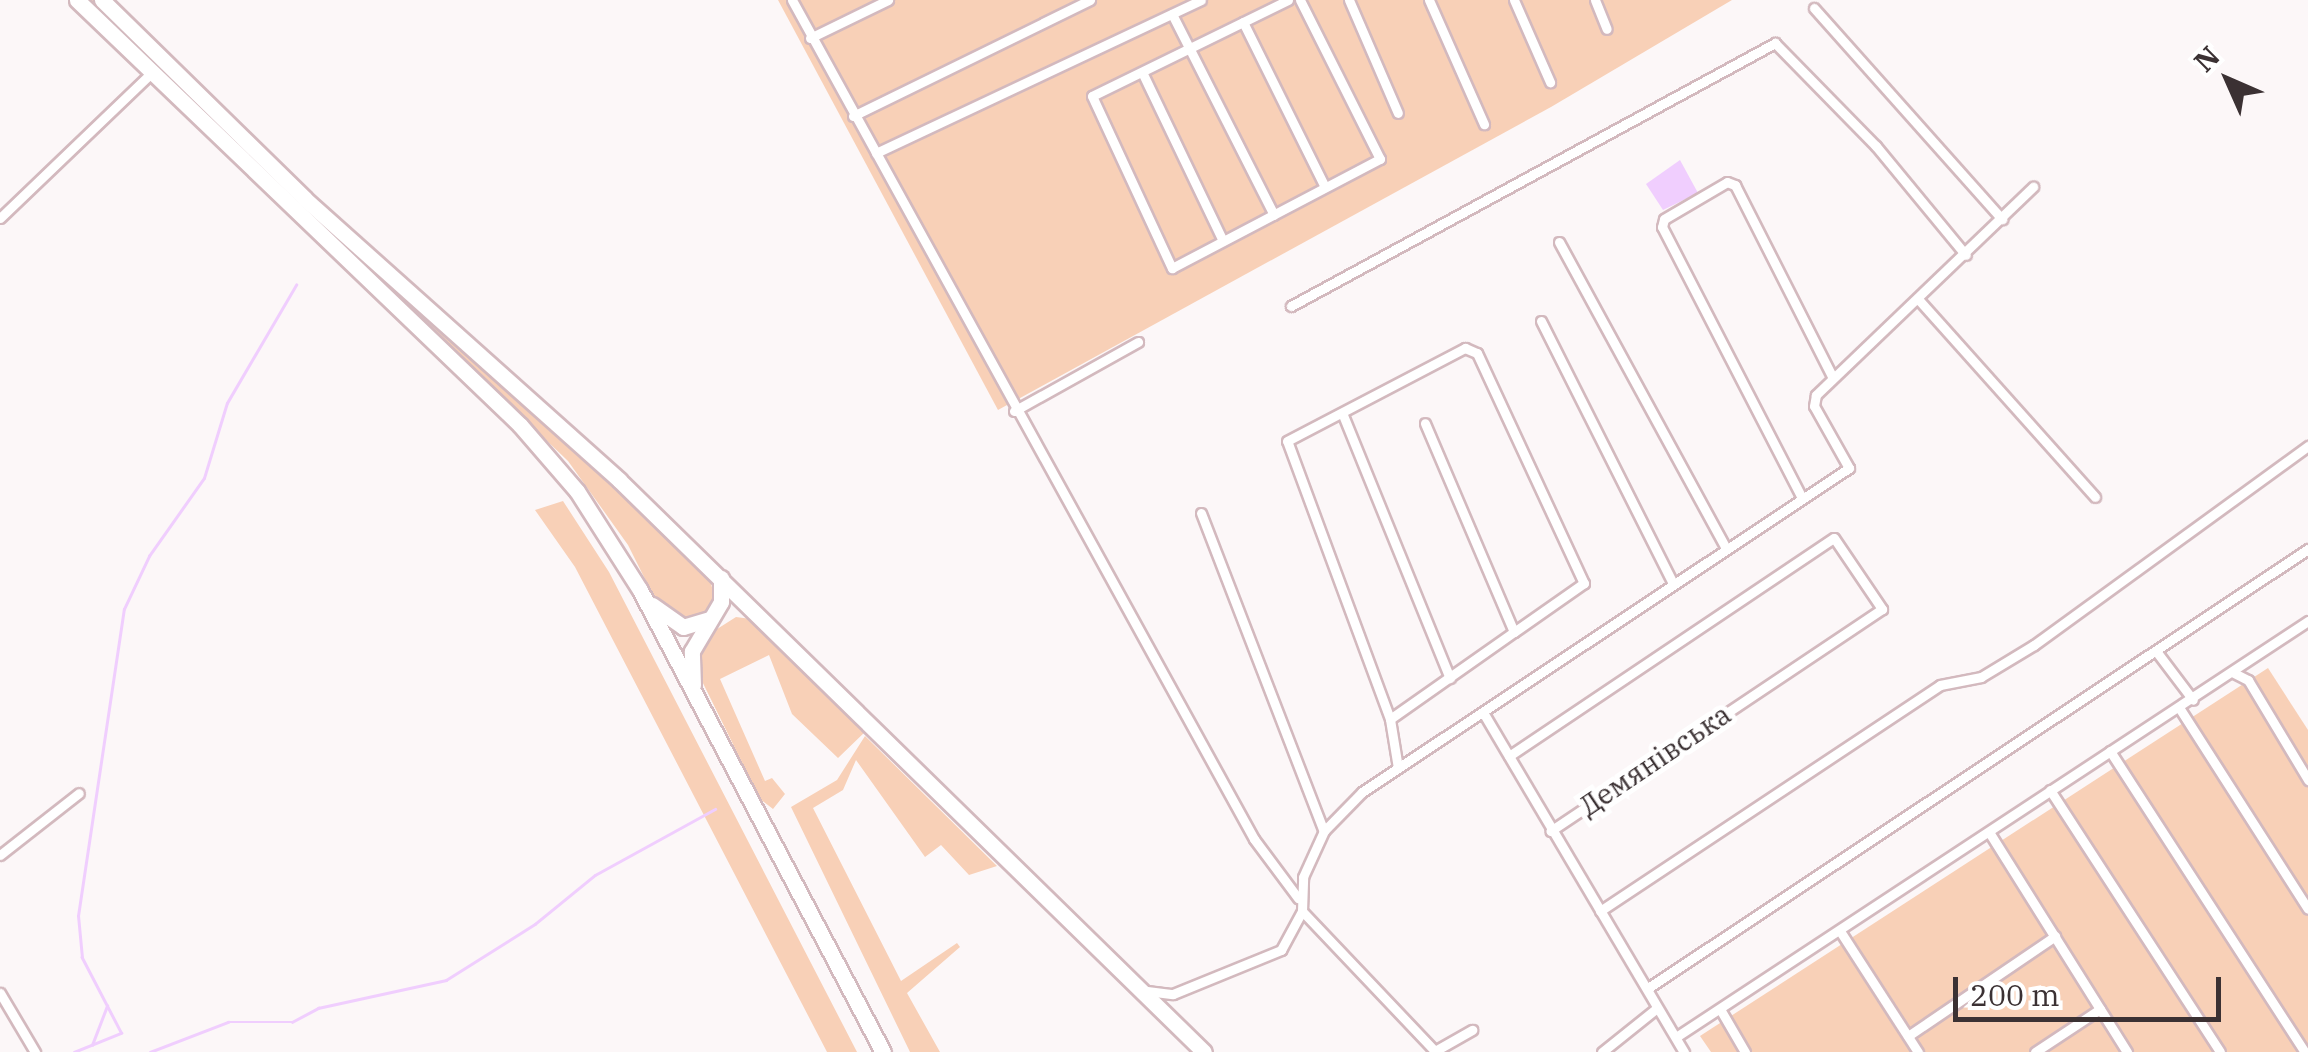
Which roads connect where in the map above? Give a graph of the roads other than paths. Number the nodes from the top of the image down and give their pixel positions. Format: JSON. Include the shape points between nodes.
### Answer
{"nodes":[{"id":1,"x":77,"y":0,"type":"edge"},
{"id":2,"x":102,"y":0,"type":"edge"},
{"id":3,"x":792,"y":0,"type":"edge"},
{"id":4,"x":888,"y":0,"type":"edge"},
{"id":5,"x":1090,"y":0,"type":"edge"},
{"id":6,"x":1202,"y":0,"type":"edge"},
{"id":7,"x":1288,"y":0,"type":"edge"},
{"id":8,"x":1300,"y":0,"type":"edge"},
{"id":9,"x":1348,"y":0,"type":"edge"},
{"id":10,"x":1429,"y":0,"type":"edge"},
{"id":11,"x":1514,"y":0,"type":"edge"},
{"id":12,"x":1595,"y":0,"type":"edge"},
{"id":13,"x":1814,"y":8,"type":"dead end"},
{"id":14,"x":1172,"y":14,"type":"junction"},
{"id":15,"x":1243,"y":22,"type":"junction"},
{"id":16,"x":1607,"y":30,"type":"dead end"},
{"id":17,"x":810,"y":38,"type":"junction"},
{"id":18,"x":1193,"y":47,"type":"junction"},
{"id":19,"x":152,"y":72,"type":"junction"},
{"id":20,"x":1142,"y":72,"type":"junction"},
{"id":21,"x":1550,"y":82,"type":"dead end"},
{"id":22,"x":1398,"y":113,"type":"dead end"},
{"id":23,"x":852,"y":116,"type":"junction"},
{"id":24,"x":1484,"y":124,"type":"dead end"},
{"id":25,"x":876,"y":153,"type":"junction"},
{"id":26,"x":1325,"y":186,"type":"junction"},
{"id":27,"x":2032,"y":187,"type":"dead end"},
{"id":28,"x":1274,"y":215,"type":"junction"},
{"id":29,"x":0,"y":218,"type":"edge"},
{"id":30,"x":2002,"y":218,"type":"junction"},
{"id":31,"x":1223,"y":242,"type":"junction"},
{"id":32,"x":1559,"y":242,"type":"dead end"},
{"id":33,"x":1966,"y":255,"type":"junction"},
{"id":34,"x":1918,"y":300,"type":"junction"},
{"id":35,"x":1291,"y":306,"type":"dead end"},
{"id":36,"x":1542,"y":322,"type":"dead end"},
{"id":37,"x":1138,"y":342,"type":"dead end"},
{"id":38,"x":1832,"y":378,"type":"junction"},
{"id":39,"x":1014,"y":411,"type":"junction"},
{"id":40,"x":1343,"y":415,"type":"junction"},
{"id":41,"x":1425,"y":423,"type":"dead end"},
{"id":42,"x":2308,"y":446,"type":"edge"},
{"id":43,"x":2095,"y":497,"type":"dead end"},
{"id":44,"x":1802,"y":498,"type":"junction"},
{"id":45,"x":1200,"y":513,"type":"dead end"},
{"id":46,"x":1724,"y":547,"type":"junction"},
{"id":47,"x":2308,"y":548,"type":"edge"},
{"id":48,"x":721,"y":578,"type":"junction"},
{"id":49,"x":1673,"y":583,"type":"junction"},
{"id":50,"x":640,"y":590,"type":"junction"},
{"id":51,"x":712,"y":618,"type":"junction"},
{"id":52,"x":2308,"y":620,"type":"edge"},
{"id":53,"x":1514,"y":632,"type":"junction"},
{"id":54,"x":2156,"y":651,"type":"junction"},
{"id":55,"x":2234,"y":674,"type":"junction"},
{"id":56,"x":1450,"y":678,"type":"junction"},
{"id":57,"x":694,"y":693,"type":"junction"},
{"id":58,"x":2194,"y":700,"type":"junction"},
{"id":59,"x":2180,"y":708,"type":"junction"},
{"id":60,"x":1484,"y":714,"type":"junction"},
{"id":61,"x":1390,"y":719,"type":"junction"},
{"id":62,"x":2110,"y":751,"type":"junction"},
{"id":63,"x":1510,"y":756,"type":"junction"},
{"id":64,"x":1398,"y":768,"type":"junction"},
{"id":65,"x":2308,"y":780,"type":"edge"},
{"id":66,"x":2050,"y":790,"type":"junction"},
{"id":67,"x":80,"y":793,"type":"dead end"},
{"id":68,"x":1324,"y":831,"type":"junction"},
{"id":69,"x":1550,"y":831,"type":"junction"},
{"id":70,"x":1989,"y":832,"type":"junction"},
{"id":71,"x":0,"y":855,"type":"edge"},
{"id":72,"x":1298,"y":899,"type":"junction"},
{"id":73,"x":2308,"y":909,"type":"edge"},
{"id":74,"x":1302,"y":911,"type":"junction"},
{"id":75,"x":1600,"y":911,"type":"junction"},
{"id":76,"x":1840,"y":931,"type":"junction"},
{"id":77,"x":2056,"y":936,"type":"junction"},
{"id":78,"x":1140,"y":988,"type":"junction"},
{"id":79,"x":1648,"y":988,"type":"junction"},
{"id":80,"x":0,"y":993,"type":"edge"},
{"id":81,"x":1173,"y":994,"type":"junction"},
{"id":82,"x":3,"y":1006,"type":"edge"},
{"id":83,"x":1658,"y":1008,"type":"junction"},
{"id":84,"x":1720,"y":1009,"type":"junction"},
{"id":85,"x":2100,"y":1009,"type":"junction"},
{"id":86,"x":1172,"y":1021,"type":"junction"},
{"id":87,"x":1472,"y":1030,"type":"dead end"},
{"id":88,"x":1908,"y":1036,"type":"junction"},
{"id":89,"x":1676,"y":1037,"type":"junction"},
{"id":90,"x":35,"y":1052,"type":"edge"},
{"id":91,"x":883,"y":1052,"type":"edge"},
{"id":92,"x":1204,"y":1052,"type":"edge"},
{"id":93,"x":1602,"y":1052,"type":"edge"},
{"id":94,"x":1684,"y":1052,"type":"edge"},
{"id":95,"x":1745,"y":1052,"type":"edge"},
{"id":96,"x":1918,"y":1052,"type":"edge"},
{"id":97,"x":2035,"y":1052,"type":"edge"},
{"id":98,"x":2128,"y":1052,"type":"edge"},
{"id":99,"x":2220,"y":1052,"type":"edge"},
{"id":100,"x":2306,"y":1052,"type":"edge"}],
"edges":[{"from":1,"to":19,"type":"highway"},
{"from":2,"to":48,"type":"highway"},
{"from":3,"to":17,"type":"street"},
{"from":4,"to":17,"type":"street"},
{"from":5,"to":23,"type":"street"},
{"from":6,"to":14,"type":"street"},
{"from":7,"to":15,"type":"street"},
{"from":8,"to":26,"type":"street","via":[[1380,159]]},
{"from":9,"to":22,"type":"street"},
{"from":10,"to":24,"type":"street"},
{"from":11,"to":21,"type":"street"},
{"from":12,"to":16,"type":"street"},
{"from":13,"to":30,"type":"street"},
{"from":14,"to":18,"type":"street"},
{"from":14,"to":25,"type":"street"},
{"from":15,"to":18,"type":"street"},
{"from":15,"to":26,"type":"street"},
{"from":17,"to":23,"type":"street"},
{"from":18,"to":20,"type":"street"},
{"from":18,"to":28,"type":"street"},
{"from":19,"to":29,"type":"street"},
{"from":19,"to":50,"type":"highway","via":[[520,425],[603,526]]},
{"from":20,"to":31,"type":"street"},
{"from":20,"to":31,"type":"street","via":[[1092,96],[1172,268]]},
{"from":23,"to":25,"type":"street"},
{"from":25,"to":39,"type":"street"},
{"from":26,"to":28,"type":"street"},
{"from":27,"to":30,"type":"street"},
{"from":28,"to":31,"type":"street"},
{"from":30,"to":33,"type":"street"},
{"from":32,"to":46,"type":"street"},
{"from":33,"to":34,"type":"street"},
{"from":33,"to":35,"type":"street","via":[[1876,146],[1775,43]]},
{"from":34,"to":38,"type":"street"},
{"from":34,"to":43,"type":"street"},
{"from":36,"to":49,"type":"street"},
{"from":37,"to":39,"type":"street"},
{"from":38,"to":44,"type":"street","via":[[1814,406],[1850,468]]},
{"from":38,"to":44,"type":"street","via":[[1735,185],[1727,182],[1664,218]]},
{"from":39,"to":72,"type":"street","via":[[1254,839]]},
{"from":40,"to":53,"type":"street","via":[[1465,348],[1477,353],[1584,583]]},
{"from":40,"to":56,"type":"street"},
{"from":40,"to":61,"type":"street","via":[[1287,441]]},
{"from":41,"to":53,"type":"street"},
{"from":42,"to":75,"type":"street","via":[[2034,645],[1981,677],[1940,685]]},
{"from":44,"to":46,"type":"street"},
{"from":45,"to":68,"type":"street"},
{"from":46,"to":49,"type":"street"},
{"from":47,"to":54,"type":"street"},
{"from":48,"to":51,"type":"highway","via":[[722,602]]},
{"from":48,"to":78,"type":"highway"},
{"from":49,"to":60,"type":"street"},
{"from":50,"to":51,"type":"highway","via":[[672,623],[691,626]]},
{"from":50,"to":57,"type":"highway"},
{"from":51,"to":57,"type":"highway","via":[[692,650]]},
{"from":52,"to":55,"type":"street"},
{"from":53,"to":56,"type":"street"},
{"from":54,"to":58,"type":"street"},
{"from":54,"to":79,"type":"street"},
{"from":55,"to":58,"type":"street"},
{"from":55,"to":65,"type":"street","via":[[2248,680]]},
{"from":56,"to":61,"type":"street"},
{"from":57,"to":91,"type":"highway"},
{"from":58,"to":59,"type":"street"},
{"from":59,"to":62,"type":"street"},
{"from":59,"to":73,"type":"street"},
{"from":60,"to":63,"type":"street"},
{"from":60,"to":64,"type":"street"},
{"from":61,"to":64,"type":"street"},
{"from":62,"to":66,"type":"street"},
{"from":62,"to":100,"type":"street"},
{"from":63,"to":69,"type":"street"},
{"from":63,"to":69,"type":"street","name":"Демянівська","via":[[1834,538],[1882,609]]},
{"from":64,"to":68,"type":"street","via":[[1362,792]]},
{"from":66,"to":70,"type":"street"},
{"from":66,"to":99,"type":"street"},
{"from":67,"to":71,"type":"street"},
{"from":68,"to":72,"type":"street"},
{"from":69,"to":75,"type":"street"},
{"from":70,"to":76,"type":"street"},
{"from":70,"to":77,"type":"street"},
{"from":72,"to":74,"type":"street"},
{"from":74,"to":81,"type":"street","via":[[1282,950]]},
{"from":74,"to":87,"type":"street","via":[[1435,1051]]},
{"from":75,"to":79,"type":"street"},
{"from":76,"to":84,"type":"street"},
{"from":76,"to":88,"type":"street"},
{"from":77,"to":85,"type":"street"},
{"from":77,"to":88,"type":"street"},
{"from":78,"to":81,"type":"street"},
{"from":78,"to":86,"type":"highway"},
{"from":79,"to":83,"type":"street"},
{"from":80,"to":82,"type":"street"},
{"from":81,"to":86,"type":"street"},
{"from":82,"to":90,"type":"street"},
{"from":83,"to":89,"type":"street"},
{"from":83,"to":93,"type":"street"},
{"from":84,"to":89,"type":"street"},
{"from":84,"to":95,"type":"street"},
{"from":85,"to":97,"type":"street"},
{"from":85,"to":98,"type":"street"},
{"from":86,"to":92,"type":"highway"},
{"from":88,"to":96,"type":"street"},
{"from":89,"to":94,"type":"street"}]}
